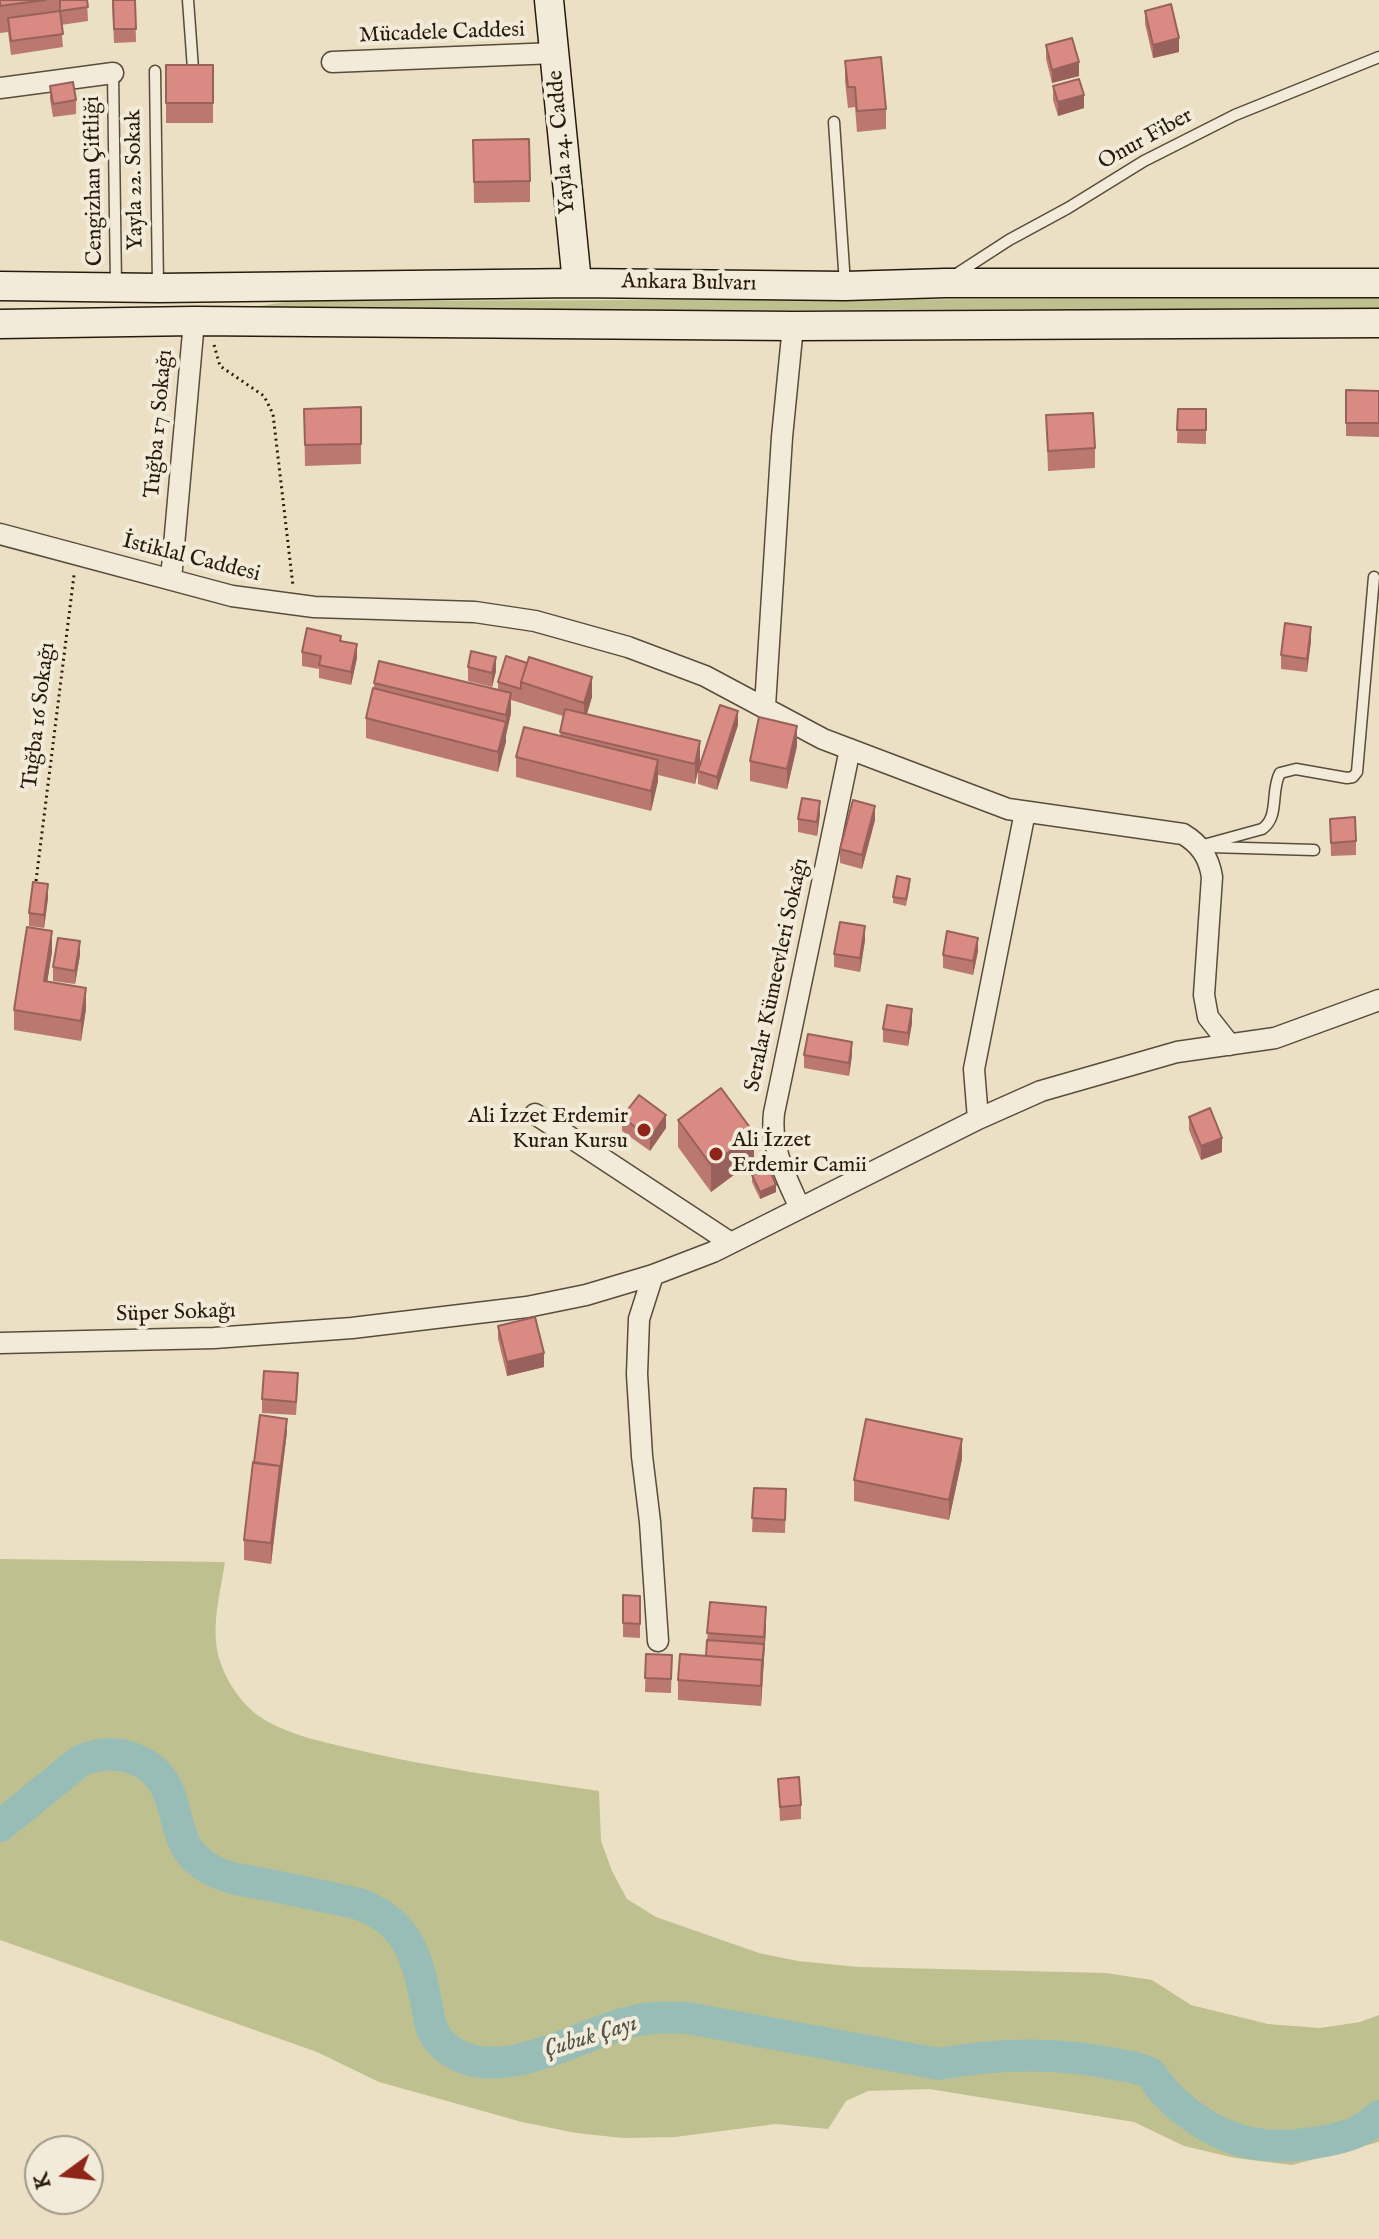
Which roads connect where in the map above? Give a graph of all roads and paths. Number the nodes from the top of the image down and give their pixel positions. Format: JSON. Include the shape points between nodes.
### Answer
{"nodes":[{"id":1,"x":188,"y":0,"type":"edge"},
{"id":2,"x":549,"y":0,"type":"edge"},
{"id":3,"x":555,"y":53,"type":"junction"},
{"id":4,"x":1379,"y":57,"type":"edge"},
{"id":5,"x":332,"y":62,"type":"dead end"},
{"id":6,"x":193,"y":69,"type":"edge"},
{"id":7,"x":155,"y":71,"type":"dead end"},
{"id":8,"x":113,"y":73,"type":"joint"},
{"id":9,"x":0,"y":88,"type":"edge"},
{"id":10,"x":834,"y":122,"type":"dead end"},
{"id":11,"x":577,"y":283,"type":"junction"},
{"id":12,"x":945,"y":283,"type":"junction"},
{"id":13,"x":1379,"y":283,"type":"edge"},
{"id":14,"x":0,"y":286,"type":"edge"},
{"id":15,"x":845,"y":286,"type":"junction"},
{"id":16,"x":116,"y":288,"type":"junction"},
{"id":17,"x":158,"y":288,"type":"junction"},
{"id":18,"x":194,"y":321,"type":"junction"},
{"id":19,"x":1379,"y":323,"type":"edge"},
{"id":20,"x":0,"y":324,"type":"edge"},
{"id":21,"x":793,"y":326,"type":"junction"},
{"id":22,"x":213,"y":343,"type":"dead end"},
{"id":23,"x":0,"y":534,"type":"edge"},
{"id":24,"x":76,"y":555,"type":"junction"},
{"id":25,"x":1374,"y":577,"type":"dead end"},
{"id":26,"x":171,"y":579,"type":"junction"},
{"id":27,"x":295,"y":605,"type":"junction"},
{"id":28,"x":765,"y":706,"type":"junction"},
{"id":29,"x":850,"y":749,"type":"junction"},
{"id":30,"x":1025,"y":812,"type":"junction"},
{"id":31,"x":1200,"y":846,"type":"junction"},
{"id":32,"x":1314,"y":850,"type":"dead end"},
{"id":33,"x":36,"y":881,"type":"edge"},
{"id":34,"x":1379,"y":1000,"type":"edge"},
{"id":35,"x":1230,"y":1045,"type":"junction"},
{"id":36,"x":535,"y":1114,"type":"dead end"},
{"id":37,"x":978,"y":1119,"type":"junction"},
{"id":38,"x":800,"y":1208,"type":"junction"},
{"id":39,"x":731,"y":1243,"type":"junction"},
{"id":40,"x":653,"y":1275,"type":"junction"},
{"id":41,"x":0,"y":1343,"type":"edge"},
{"id":42,"x":658,"y":1641,"type":"dead end"}],
"edges":[{"from":1,"to":6,"type":"lane"},
{"from":2,"to":3,"type":"main road","name":"Yayla 24. Cadde"},
{"from":3,"to":5,"type":"street","name":"Mücadele Caddesi"},
{"from":3,"to":11,"type":"main road","name":"Yayla 24. Cadde"},
{"from":4,"to":12,"type":"lane","name":"Onur Fiber","via":[[1235,115],[1144,161]]},
{"from":7,"to":17,"type":"lane","name":"Yayla 22. Sokak"},
{"from":8,"to":9,"type":"street"},
{"from":8,"to":16,"type":"lane","name":"Cengizhan Çiftliği"},
{"from":10,"to":15,"type":"lane"},
{"from":11,"to":15,"type":"main road","name":"Ankara Bulvarı"},
{"from":11,"to":17,"type":"main road","name":"Ankara Bulvarı"},
{"from":12,"to":13,"type":"main road","name":"Ankara Bulvarı"},
{"from":12,"to":15,"type":"main road","name":"Ankara Bulvarı"},
{"from":14,"to":16,"type":"main road","name":"Ankara Bulvarı"},
{"from":16,"to":17,"type":"main road","name":"Ankara Bulvarı"},
{"from":18,"to":20,"type":"main road","name":"Ankara Bulvarı"},
{"from":18,"to":21,"type":"main road","name":"Ankara Bulvarı"},
{"from":18,"to":26,"type":"street","name":"Tuğba 17 Sokağı"},
{"from":19,"to":21,"type":"main road","name":"Ankara Bulvarı"},
{"from":21,"to":28,"type":"street"},
{"from":22,"to":27,"type":"path","via":[[220,366],[264,396],[273,414]]},
{"from":23,"to":24,"type":"street","name":"İstiklal Caddesi"},
{"from":24,"to":26,"type":"street","name":"İstiklal Caddesi"},
{"from":24,"to":33,"type":"path","name":"Tuğba 16 Sokağı"},
{"from":25,"to":31,"type":"lane","via":[[1357,772],[1347,778],[1296,769],[1280,773],[1269,825]]},
{"from":26,"to":27,"type":"street","name":"İstiklal Caddesi","via":[[232,596]]},
{"from":27,"to":28,"type":"street","name":"İstiklal Caddesi","via":[[475,612],[535,621],[667,661]]},
{"from":28,"to":29,"type":"street"},
{"from":29,"to":30,"type":"street"},
{"from":29,"to":38,"type":"street","name":"Seralar Kümeevleri Sokağı","via":[[774,1113],[777,1154]]},
{"from":30,"to":31,"type":"street","via":[[1167,830]]},
{"from":30,"to":37,"type":"street","via":[[974,1069]]},
{"from":31,"to":32,"type":"lane"},
{"from":31,"to":35,"type":"street","via":[[1212,877],[1204,995],[1208,1017]]},
{"from":34,"to":35,"type":"street","name":"Süper Sokağı","via":[[1275,1038]]},
{"from":35,"to":37,"type":"street","name":"Süper Sokağı","via":[[1177,1052],[1077,1079]]},
{"from":36,"to":39,"type":"street"},
{"from":37,"to":38,"type":"street","name":"Süper Sokağı"},
{"from":38,"to":39,"type":"street","name":"Süper Sokağı"},
{"from":39,"to":40,"type":"street","name":"Süper Sokağı"},
{"from":40,"to":41,"type":"street","name":"Süper Sokağı","via":[[554,1303],[352,1328],[214,1338]]},
{"from":40,"to":42,"type":"street","via":[[639,1319],[637,1374]]}]}
